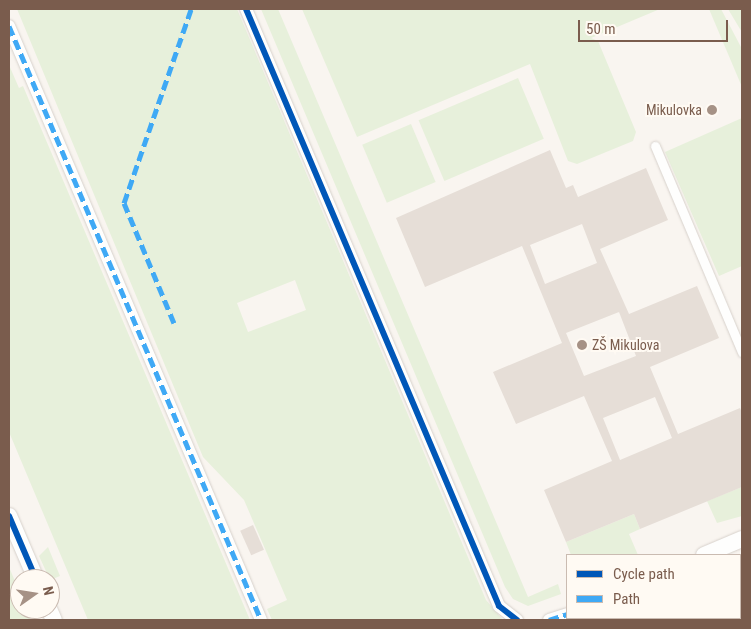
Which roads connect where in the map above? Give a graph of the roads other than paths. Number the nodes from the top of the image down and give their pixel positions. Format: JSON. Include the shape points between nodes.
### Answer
{"nodes":[{"id":1,"x":246,"y":9,"type":"edge"},
{"id":2,"x":9,"y":26,"type":"edge"},
{"id":3,"x":654,"y":146,"type":"dead end"},
{"id":4,"x":742,"y":352,"type":"edge"},
{"id":5,"x":9,"y":516,"type":"edge"},
{"id":6,"x":742,"y":539,"type":"edge"},
{"id":7,"x":706,"y":554,"type":"edge"},
{"id":8,"x":32,"y":569,"type":"edge"},
{"id":9,"x":566,"y":614,"type":"edge"},
{"id":10,"x":262,"y":620,"type":"edge"},
{"id":11,"x":516,"y":620,"type":"edge"},
{"id":12,"x":549,"y":620,"type":"edge"}],
"edges":[{"from":1,"to":11,"type":"street","via":[[499,606]]},
{"from":2,"to":10,"type":"street"},
{"from":3,"to":4,"type":"lane"},
{"from":5,"to":8,"type":"street"},
{"from":6,"to":7,"type":"street"},
{"from":9,"to":12,"type":"street"}]}
